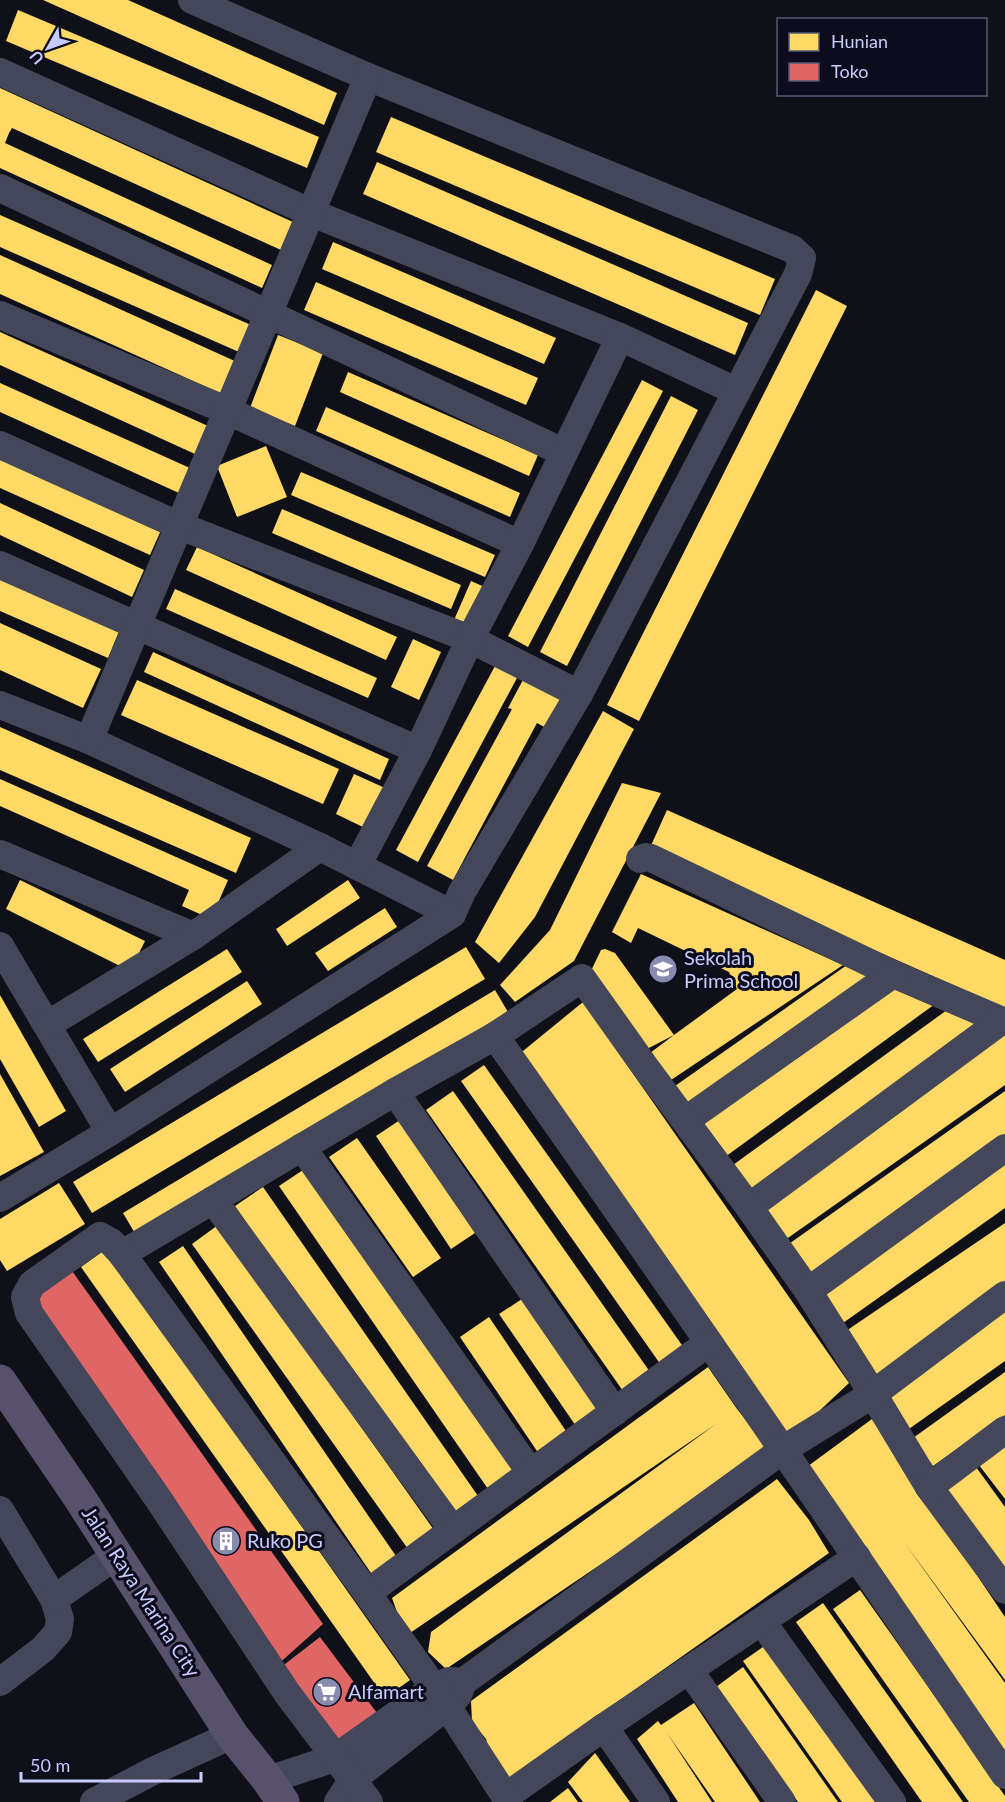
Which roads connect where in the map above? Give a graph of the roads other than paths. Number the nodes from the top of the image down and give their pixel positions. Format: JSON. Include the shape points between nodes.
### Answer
{"nodes":[{"id":1,"x":192,"y":0,"type":"edge"},
{"id":2,"x":0,"y":72,"type":"edge"},
{"id":3,"x":368,"y":77,"type":"junction"},
{"id":4,"x":0,"y":188,"type":"edge"},
{"id":5,"x":312,"y":213,"type":"junction"},
{"id":6,"x":0,"y":315,"type":"edge"},
{"id":7,"x":269,"y":315,"type":"junction"},
{"id":8,"x":620,"y":337,"type":"junction"},
{"id":9,"x":736,"y":391,"type":"junction"},
{"id":10,"x":228,"y":411,"type":"junction"},
{"id":11,"x":0,"y":446,"type":"edge"},
{"id":12,"x":563,"y":452,"type":"junction"},
{"id":13,"x":180,"y":526,"type":"junction"},
{"id":14,"x":520,"y":544,"type":"junction"},
{"id":15,"x":0,"y":565,"type":"edge"},
{"id":16,"x":138,"y":626,"type":"junction"},
{"id":17,"x":470,"y":639,"type":"junction"},
{"id":18,"x":579,"y":694,"type":"junction"},
{"id":19,"x":0,"y":705,"type":"edge"},
{"id":20,"x":89,"y":740,"type":"junction"},
{"id":21,"x":418,"y":750,"type":"junction"},
{"id":22,"x":320,"y":847,"type":"junction"},
{"id":23,"x":0,"y":854,"type":"edge"},
{"id":24,"x":640,"y":858,"type":"dead end"},
{"id":25,"x":357,"y":866,"type":"junction"},
{"id":26,"x":457,"y":903,"type":"junction"},
{"id":27,"x":193,"y":936,"type":"junction"},
{"id":28,"x":0,"y":946,"type":"edge"},
{"id":29,"x":893,"y":974,"type":"junction"},
{"id":30,"x":1003,"y":1022,"type":"edge"},
{"id":31,"x":47,"y":1025,"type":"junction"},
{"id":32,"x":495,"y":1036,"type":"junction"},
{"id":33,"x":394,"y":1092,"type":"junction"},
{"id":34,"x":686,"y":1120,"type":"junction"},
{"id":35,"x":110,"y":1132,"type":"junction"},
{"id":36,"x":302,"y":1147,"type":"junction"},
{"id":37,"x":1005,"y":1148,"type":"edge"},
{"id":38,"x":0,"y":1198,"type":"edge"},
{"id":39,"x":213,"y":1200,"type":"junction"},
{"id":40,"x":749,"y":1207,"type":"junction"},
{"id":41,"x":122,"y":1254,"type":"junction"},
{"id":42,"x":808,"y":1291,"type":"junction"},
{"id":43,"x":1005,"y":1295,"type":"edge"},
{"id":44,"x":708,"y":1343,"type":"junction"},
{"id":45,"x":0,"y":1381,"type":"edge"},
{"id":46,"x":873,"y":1394,"type":"junction"},
{"id":47,"x":615,"y":1412,"type":"junction"},
{"id":48,"x":1005,"y":1430,"type":"edge"},
{"id":49,"x":784,"y":1449,"type":"junction"},
{"id":50,"x":531,"y":1473,"type":"junction"},
{"id":51,"x":929,"y":1487,"type":"junction"},
{"id":52,"x":0,"y":1510,"type":"edge"},
{"id":53,"x":453,"y":1530,"type":"junction"},
{"id":54,"x":117,"y":1555,"type":"junction"},
{"id":55,"x":857,"y":1557,"type":"junction"},
{"id":56,"x":1005,"y":1590,"type":"edge"},
{"id":57,"x":367,"y":1593,"type":"junction"},
{"id":58,"x":54,"y":1599,"type":"junction"},
{"id":59,"x":762,"y":1622,"type":"junction"},
{"id":60,"x":689,"y":1670,"type":"junction"},
{"id":61,"x":0,"y":1682,"type":"edge"},
{"id":62,"x":441,"y":1697,"type":"junction"},
{"id":63,"x":604,"y":1727,"type":"junction"},
{"id":64,"x":232,"y":1736,"type":"junction"},
{"id":65,"x":1005,"y":1775,"type":"edge"},
{"id":66,"x":342,"y":1780,"type":"edge"},
{"id":67,"x":276,"y":1791,"type":"edge"},
{"id":68,"x":507,"y":1799,"type":"edge"},
{"id":69,"x":94,"y":1802,"type":"edge"},
{"id":70,"x":369,"y":1802,"type":"edge"},
{"id":71,"x":656,"y":1802,"type":"edge"},
{"id":72,"x":782,"y":1802,"type":"edge"},
{"id":73,"x":892,"y":1802,"type":"edge"}],
"edges":[{"from":1,"to":3,"type":"street"},
{"from":2,"to":5,"type":"street"},
{"from":3,"to":5,"type":"street"},
{"from":3,"to":9,"type":"street","via":[[798,253],[802,258],[798,274]]},
{"from":4,"to":7,"type":"street"},
{"from":5,"to":7,"type":"street"},
{"from":5,"to":8,"type":"street"},
{"from":6,"to":10,"type":"street"},
{"from":7,"to":10,"type":"street"},
{"from":7,"to":12,"type":"street"},
{"from":8,"to":9,"type":"street"},
{"from":8,"to":12,"type":"street"},
{"from":9,"to":18,"type":"street"},
{"from":10,"to":13,"type":"street"},
{"from":10,"to":14,"type":"street"},
{"from":11,"to":13,"type":"street"},
{"from":12,"to":14,"type":"street"},
{"from":13,"to":16,"type":"street"},
{"from":13,"to":17,"type":"street"},
{"from":14,"to":17,"type":"street"},
{"from":15,"to":16,"type":"street"},
{"from":16,"to":20,"type":"street"},
{"from":16,"to":21,"type":"street"},
{"from":17,"to":18,"type":"street"},
{"from":17,"to":21,"type":"street"},
{"from":18,"to":26,"type":"street"},
{"from":19,"to":20,"type":"street"},
{"from":20,"to":22,"type":"street"},
{"from":21,"to":25,"type":"street"},
{"from":22,"to":25,"type":"street"},
{"from":22,"to":27,"type":"street"},
{"from":23,"to":27,"type":"street"},
{"from":24,"to":29,"type":"street","via":[[651,858]]},
{"from":25,"to":26,"type":"street"},
{"from":26,"to":35,"type":"street"},
{"from":27,"to":31,"type":"street"},
{"from":28,"to":31,"type":"street"},
{"from":29,"to":30,"type":"street"},
{"from":29,"to":34,"type":"street"},
{"from":30,"to":40,"type":"street"},
{"from":31,"to":35,"type":"street"},
{"from":32,"to":33,"type":"street"},
{"from":32,"to":34,"type":"street","via":[[582,978]]},
{"from":32,"to":44,"type":"street"},
{"from":33,"to":36,"type":"street"},
{"from":33,"to":47,"type":"street"},
{"from":34,"to":40,"type":"street"},
{"from":35,"to":38,"type":"street"},
{"from":36,"to":39,"type":"street"},
{"from":36,"to":50,"type":"street"},
{"from":37,"to":42,"type":"street"},
{"from":39,"to":41,"type":"street"},
{"from":39,"to":53,"type":"street"},
{"from":40,"to":42,"type":"street"},
{"from":41,"to":57,"type":"street"},
{"from":41,"to":66,"type":"street","via":[[100,1236],[32,1284],[25,1297],[29,1313],[159,1500]]},
{"from":42,"to":46,"type":"street"},
{"from":43,"to":46,"type":"street"},
{"from":44,"to":47,"type":"street"},
{"from":44,"to":49,"type":"street"},
{"from":45,"to":54,"type":"main road","name":"Jalan Raya Marina City"},
{"from":46,"to":49,"type":"street"},
{"from":46,"to":51,"type":"street"},
{"from":47,"to":50,"type":"street"},
{"from":48,"to":51,"type":"street"},
{"from":49,"to":55,"type":"street"},
{"from":49,"to":62,"type":"street","via":[[463,1682],[449,1681]]},
{"from":50,"to":53,"type":"street"},
{"from":51,"to":56,"type":"street"},
{"from":52,"to":58,"type":"street"},
{"from":53,"to":57,"type":"street"},
{"from":54,"to":58,"type":"street"},
{"from":54,"to":64,"type":"main road","name":"Jalan Raya Marina City"},
{"from":55,"to":59,"type":"street"},
{"from":55,"to":65,"type":"street"},
{"from":57,"to":62,"type":"street"},
{"from":58,"to":61,"type":"street","via":[[60,1619],[58,1632],[43,1649]]},
{"from":59,"to":60,"type":"street"},
{"from":59,"to":73,"type":"street"},
{"from":60,"to":63,"type":"street"},
{"from":60,"to":72,"type":"street"},
{"from":62,"to":66,"type":"street"},
{"from":62,"to":68,"type":"street"},
{"from":63,"to":68,"type":"street"},
{"from":63,"to":71,"type":"street"},
{"from":64,"to":67,"type":"main road","name":"Jalan Raya Marina City"},
{"from":64,"to":69,"type":"street"},
{"from":66,"to":67,"type":"street"},
{"from":66,"to":70,"type":"street"}]}
